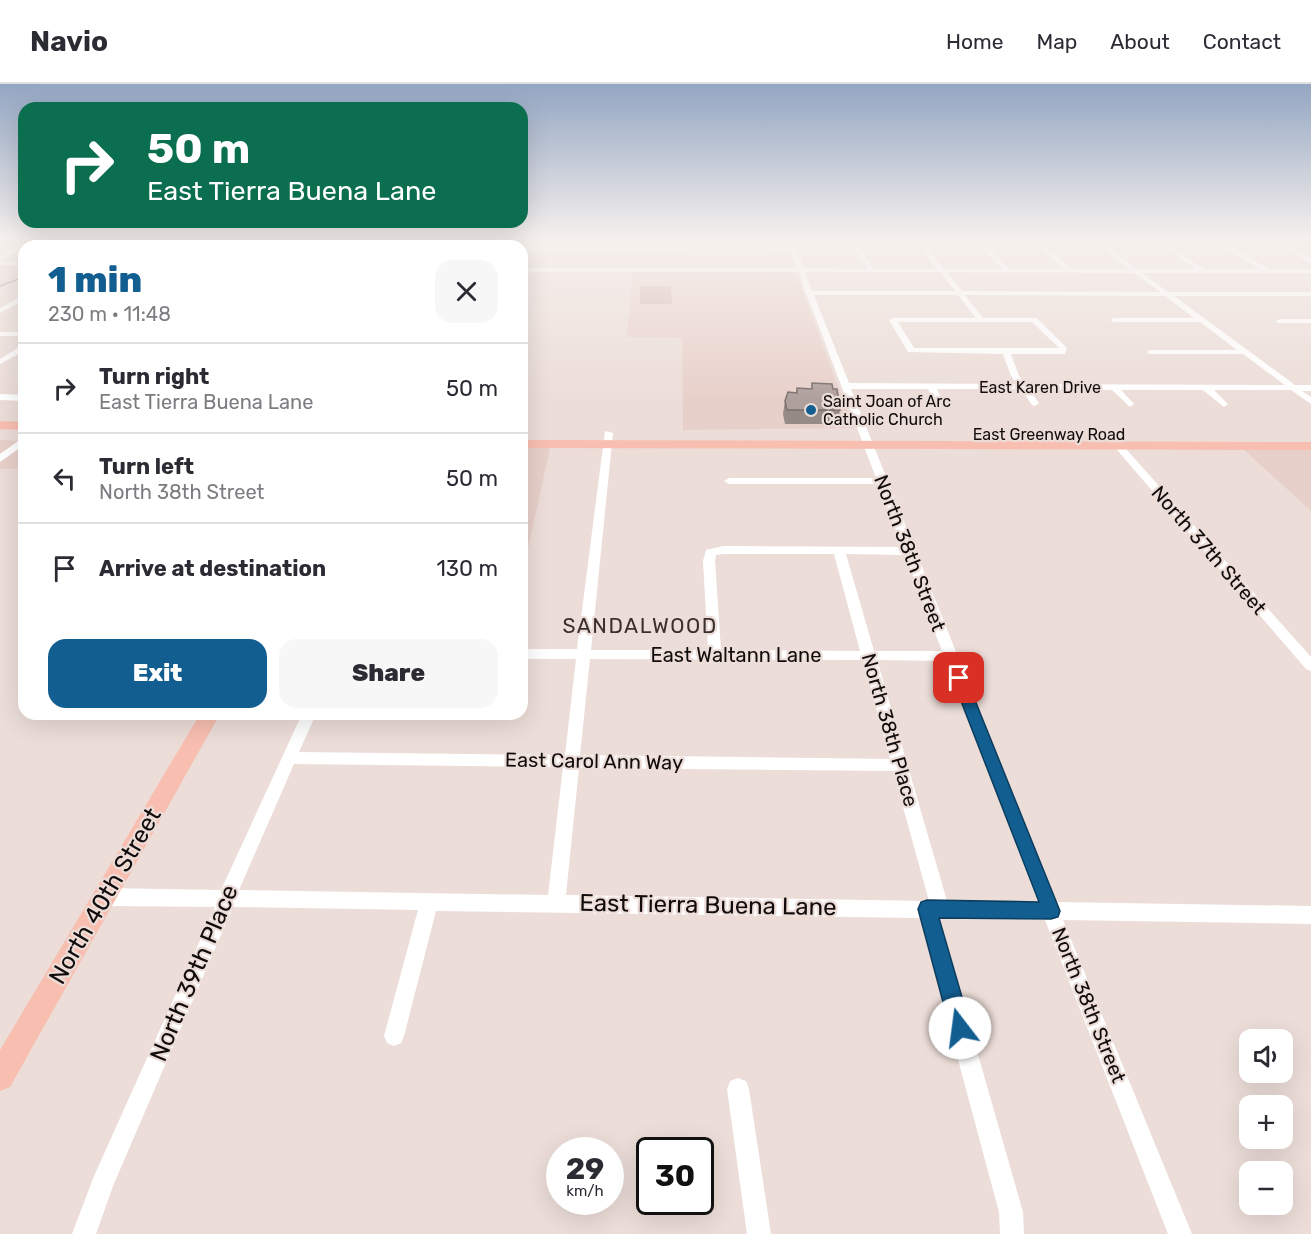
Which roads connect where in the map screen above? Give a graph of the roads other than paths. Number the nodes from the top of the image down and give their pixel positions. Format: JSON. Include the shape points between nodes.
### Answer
{"nodes":[{"id":1,"x":808,"y":293,"type":"joint"},
{"id":2,"x":960,"y":294,"type":"junction"},
{"id":3,"x":1167,"y":294,"type":"junction"},
{"id":4,"x":1301,"y":294,"type":"junction"},
{"id":5,"x":1311,"y":294,"type":"edge"},
{"id":6,"x":18,"y":300,"type":"edge"},
{"id":7,"x":1311,"y":300,"type":"edge"},
{"id":8,"x":0,"y":311,"type":"edge"},
{"id":9,"x":981,"y":320,"type":"junction"},
{"id":10,"x":1114,"y":320,"type":"dead end"},
{"id":11,"x":1203,"y":320,"type":"junction"},
{"id":12,"x":1280,"y":321,"type":"dead end"},
{"id":13,"x":1311,"y":321,"type":"edge"},
{"id":14,"x":0,"y":334,"type":"edge"},
{"id":15,"x":18,"y":334,"type":"edge"},
{"id":16,"x":18,"y":352,"type":"edge"},
{"id":17,"x":1006,"y":352,"type":"junction"},
{"id":18,"x":1150,"y":352,"type":"dead end"},
{"id":19,"x":1245,"y":352,"type":"junction"},
{"id":20,"x":12,"y":355,"type":"junction"},
{"id":21,"x":18,"y":356,"type":"edge"},
{"id":22,"x":0,"y":362,"type":"edge"},
{"id":23,"x":844,"y":386,"type":"junction"},
{"id":24,"x":931,"y":386,"type":"junction"},
{"id":25,"x":1023,"y":387,"type":"junction"},
{"id":26,"x":1114,"y":387,"type":"junction"},
{"id":27,"x":1205,"y":387,"type":"junction"},
{"id":28,"x":1293,"y":388,"type":"junction"},
{"id":29,"x":1311,"y":388,"type":"edge"},
{"id":30,"x":0,"y":397,"type":"edge"},
{"id":31,"x":18,"y":398,"type":"edge"},
{"id":32,"x":1311,"y":401,"type":"edge"},
{"id":33,"x":940,"y":403,"type":"dead end"},
{"id":34,"x":1035,"y":403,"type":"dead end"},
{"id":35,"x":1130,"y":404,"type":"dead end"},
{"id":36,"x":1224,"y":404,"type":"dead end"},
{"id":37,"x":0,"y":425,"type":"edge"},
{"id":38,"x":18,"y":426,"type":"edge"},
{"id":39,"x":528,"y":433,"type":"edge"},
{"id":40,"x":1108,"y":434,"type":"junction"},
{"id":41,"x":1311,"y":434,"type":"edge"},
{"id":42,"x":0,"y":436,"type":"edge"},
{"id":43,"x":18,"y":438,"type":"edge"},
{"id":44,"x":607,"y":439,"type":"junction"},
{"id":45,"x":865,"y":439,"type":"junction"},
{"id":46,"x":18,"y":444,"type":"edge"},
{"id":47,"x":528,"y":444,"type":"edge"},
{"id":48,"x":1118,"y":445,"type":"junction"},
{"id":49,"x":1311,"y":446,"type":"edge"},
{"id":50,"x":0,"y":459,"type":"edge"},
{"id":51,"x":729,"y":481,"type":"dead end"},
{"id":52,"x":881,"y":481,"type":"junction"},
{"id":53,"x":839,"y":551,"type":"junction"},
{"id":54,"x":909,"y":551,"type":"junction"},
{"id":55,"x":528,"y":654,"type":"edge"},
{"id":56,"x":584,"y":655,"type":"junction"},
{"id":57,"x":716,"y":655,"type":"junction"},
{"id":58,"x":869,"y":656,"type":"junction"},
{"id":59,"x":951,"y":657,"type":"junction"},
{"id":60,"x":1311,"y":666,"type":"edge"},
{"id":61,"x":207,"y":720,"type":"edge"},
{"id":62,"x":306,"y":720,"type":"edge"},
{"id":63,"x":290,"y":758,"type":"junction"},
{"id":64,"x":572,"y":761,"type":"junction"},
{"id":65,"x":899,"y":765,"type":"junction"},
{"id":66,"x":104,"y":897,"type":"junction"},
{"id":67,"x":227,"y":898,"type":"junction"},
{"id":68,"x":429,"y":902,"type":"junction"},
{"id":69,"x":556,"y":903,"type":"junction"},
{"id":70,"x":934,"y":909,"type":"junction"},
{"id":71,"x":1051,"y":911,"type":"junction"},
{"id":72,"x":1311,"y":915,"type":"edge"},
{"id":73,"x":394,"y":1036,"type":"dead end"},
{"id":74,"x":0,"y":1077,"type":"edge"},
{"id":75,"x":738,"y":1089,"type":"dead end"},
{"id":76,"x":84,"y":1234,"type":"edge"},
{"id":77,"x":759,"y":1234,"type":"edge"},
{"id":78,"x":1012,"y":1234,"type":"edge"},
{"id":79,"x":1180,"y":1234,"type":"edge"}],
"edges":[{"from":1,"to":2,"type":"street"},
{"from":1,"to":23,"type":"street","name":"North 38th Street"},
{"from":2,"to":3,"type":"street"},
{"from":2,"to":9,"type":"street"},
{"from":3,"to":4,"type":"street"},
{"from":3,"to":11,"type":"street"},
{"from":4,"to":5,"type":"street"},
{"from":4,"to":7,"type":"street"},
{"from":6,"to":8,"type":"street"},
{"from":9,"to":17,"type":"street","via":[[1034,320],[1063,348],[1062,352]]},
{"from":9,"to":17,"type":"street","via":[[893,320],[911,350]]},
{"from":10,"to":11,"type":"street"},
{"from":11,"to":19,"type":"street"},
{"from":12,"to":13,"type":"street"},
{"from":14,"to":15,"type":"street"},
{"from":16,"to":20,"type":"street"},
{"from":17,"to":25,"type":"street"},
{"from":18,"to":19,"type":"street"},
{"from":19,"to":28,"type":"street"},
{"from":20,"to":21,"type":"street"},
{"from":20,"to":22,"type":"street"},
{"from":23,"to":24,"type":"street","name":"East Karen Drive"},
{"from":23,"to":45,"type":"street","name":"North 38th Street"},
{"from":24,"to":25,"type":"street","name":"East Karen Drive"},
{"from":24,"to":33,"type":"street"},
{"from":25,"to":26,"type":"street","name":"East Karen Drive"},
{"from":25,"to":34,"type":"street"},
{"from":26,"to":27,"type":"street","name":"East Karen Drive"},
{"from":26,"to":35,"type":"street","name":"East Karen Drive"},
{"from":27,"to":28,"type":"street","name":"East Karen Drive"},
{"from":27,"to":36,"type":"street"},
{"from":28,"to":29,"type":"street","name":"East Karen Drive"},
{"from":28,"to":32,"type":"street"},
{"from":30,"to":31,"type":"street"},
{"from":37,"to":38,"type":"main road"},
{"from":39,"to":44,"type":"main road","name":"East Greenway Road"},
{"from":40,"to":41,"type":"main road","name":"East Greenway Road"},
{"from":40,"to":45,"type":"main road","name":"East Greenway Road"},
{"from":40,"to":48,"type":"street","name":"North 37th Street"},
{"from":42,"to":43,"type":"main road"},
{"from":44,"to":45,"type":"main road","name":"East Greenway Road"},
{"from":44,"to":47,"type":"main road","name":"East Greenway Road"},
{"from":44,"to":56,"type":"street"},
{"from":45,"to":48,"type":"main road","name":"East Greenway Road"},
{"from":45,"to":52,"type":"street","name":"North 38th Street"},
{"from":46,"to":50,"type":"street"},
{"from":48,"to":49,"type":"main road","name":"East Greenway Road"},
{"from":48,"to":60,"type":"street","name":"North 37th Street"},
{"from":51,"to":52,"type":"street"},
{"from":52,"to":54,"type":"street","name":"North 38th Street"},
{"from":53,"to":54,"type":"street"},
{"from":53,"to":57,"type":"street","via":[[710,553]]},
{"from":53,"to":58,"type":"street","name":"North 38th Place"},
{"from":54,"to":59,"type":"street","name":"North 38th Street"},
{"from":55,"to":56,"type":"street","name":"East Waltann Lane"},
{"from":56,"to":57,"type":"street","name":"East Waltann Lane"},
{"from":56,"to":64,"type":"street"},
{"from":57,"to":58,"type":"street","name":"East Waltann Lane"},
{"from":58,"to":59,"type":"street","name":"East Waltann Lane"},
{"from":58,"to":65,"type":"street","name":"North 38th Place"},
{"from":59,"to":71,"type":"street","name":"North 38th Street"},
{"from":61,"to":66,"type":"main road","name":"North 40th Street"},
{"from":62,"to":63,"type":"street","name":"North 39th Place"},
{"from":63,"to":64,"type":"street","name":"East Carol Ann Way"},
{"from":63,"to":67,"type":"street","name":"North 39th Place"},
{"from":64,"to":65,"type":"street","name":"East Carol Ann Way"},
{"from":64,"to":69,"type":"street"},
{"from":65,"to":70,"type":"street","name":"North 38th Place"},
{"from":66,"to":67,"type":"street","name":"East Tierra Buena Lane"},
{"from":66,"to":74,"type":"main road","name":"North 40th Street"},
{"from":67,"to":68,"type":"street","name":"East Tierra Buena Lane"},
{"from":67,"to":76,"type":"street","name":"North 39th Place","via":[[102,1184]]},
{"from":68,"to":69,"type":"street","name":"East Tierra Buena Lane"},
{"from":68,"to":73,"type":"street"},
{"from":69,"to":70,"type":"street","name":"East Tierra Buena Lane"},
{"from":70,"to":71,"type":"street","name":"East Tierra Buena Lane"},
{"from":70,"to":78,"type":"street","name":"North 38th Place","via":[[1011,1212]]},
{"from":71,"to":72,"type":"street","name":"East Tierra Buena Lane"},
{"from":71,"to":79,"type":"street","name":"North 38th Street"},
{"from":75,"to":77,"type":"street"}]}
